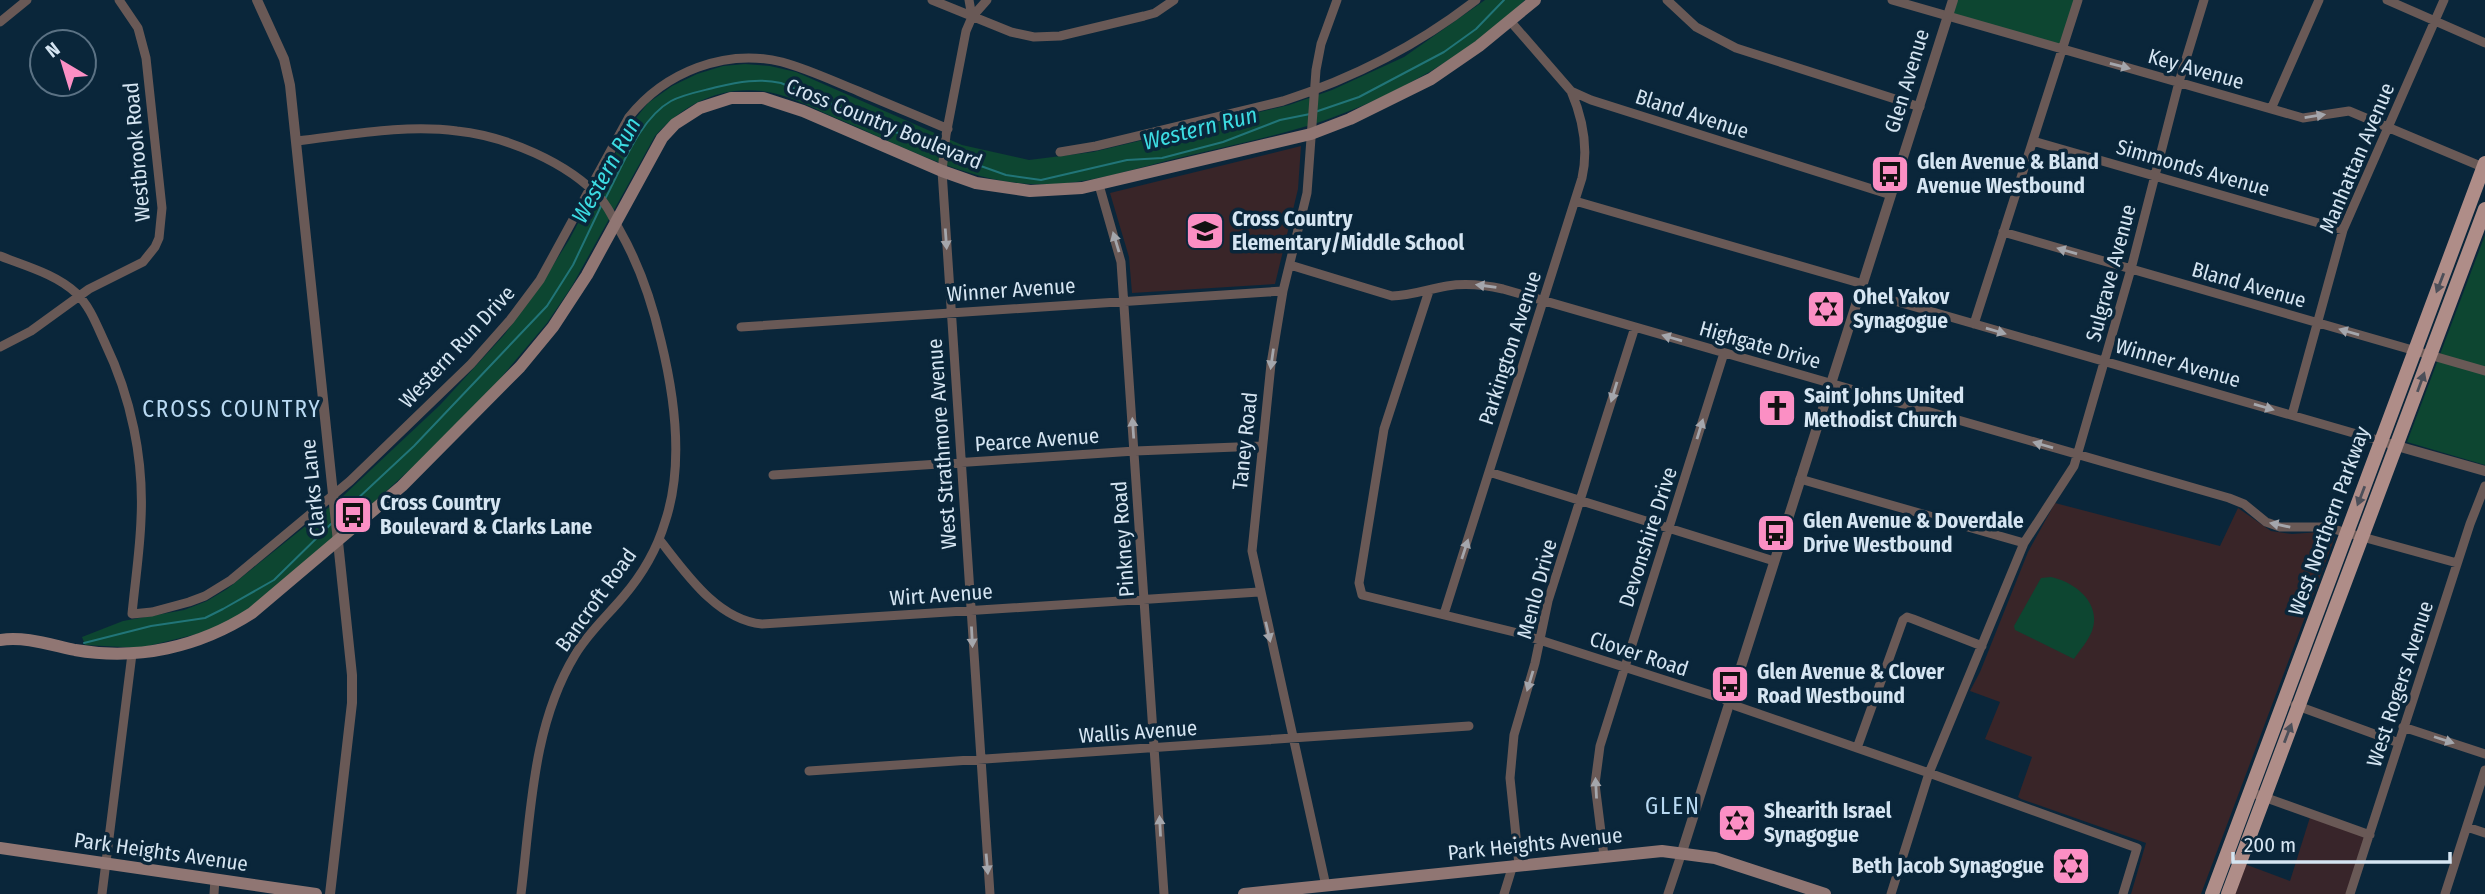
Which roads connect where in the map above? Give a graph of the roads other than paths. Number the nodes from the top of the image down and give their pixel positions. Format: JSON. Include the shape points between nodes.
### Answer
{"nodes":[{"id":1,"x":27,"y":0,"type":"edge"},
{"id":2,"x":119,"y":0,"type":"edge"},
{"id":3,"x":257,"y":0,"type":"edge"},
{"id":4,"x":932,"y":0,"type":"edge"},
{"id":5,"x":969,"y":0,"type":"edge"},
{"id":6,"x":986,"y":0,"type":"edge"},
{"id":7,"x":1174,"y":0,"type":"edge"},
{"id":8,"x":1337,"y":0,"type":"edge"},
{"id":9,"x":1476,"y":0,"type":"edge"},
{"id":10,"x":1535,"y":0,"type":"edge"},
{"id":11,"x":1667,"y":0,"type":"edge"},
{"id":12,"x":1892,"y":0,"type":"edge"},
{"id":13,"x":1953,"y":0,"type":"edge"},
{"id":14,"x":2078,"y":0,"type":"edge"},
{"id":15,"x":2204,"y":0,"type":"edge"},
{"id":16,"x":2319,"y":0,"type":"edge"},
{"id":17,"x":2387,"y":0,"type":"edge"},
{"id":18,"x":2444,"y":0,"type":"edge"},
{"id":19,"x":972,"y":17,"type":"junction"},
{"id":20,"x":1947,"y":17,"type":"junction"},
{"id":21,"x":2435,"y":21,"type":"junction"},
{"id":22,"x":0,"y":22,"type":"edge"},
{"id":23,"x":1511,"y":22,"type":"junction"},
{"id":24,"x":2485,"y":43,"type":"edge"},
{"id":25,"x":2062,"y":50,"type":"junction"},
{"id":26,"x":2179,"y":82,"type":"junction"},
{"id":27,"x":1313,"y":91,"type":"junction"},
{"id":28,"x":1571,"y":91,"type":"junction"},
{"id":29,"x":1920,"y":107,"type":"junction"},
{"id":30,"x":2271,"y":109,"type":"junction"},
{"id":31,"x":1311,"y":127,"type":"junction"},
{"id":32,"x":2389,"y":128,"type":"junction"},
{"id":33,"x":948,"y":129,"type":"junction"},
{"id":34,"x":297,"y":141,"type":"junction"},
{"id":35,"x":2033,"y":141,"type":"junction"},
{"id":36,"x":1060,"y":152,"type":"dead end"},
{"id":37,"x":943,"y":165,"type":"junction"},
{"id":38,"x":2484,"y":166,"type":"edge"},
{"id":39,"x":2155,"y":175,"type":"junction"},
{"id":40,"x":1099,"y":185,"type":"junction"},
{"id":41,"x":589,"y":188,"type":"junction"},
{"id":42,"x":1891,"y":195,"type":"junction"},
{"id":43,"x":1575,"y":201,"type":"junction"},
{"id":44,"x":2485,"y":209,"type":"edge"},
{"id":45,"x":613,"y":217,"type":"junction"},
{"id":46,"x":2343,"y":230,"type":"junction"},
{"id":47,"x":2003,"y":232,"type":"junction"},
{"id":48,"x":0,"y":256,"type":"edge"},
{"id":49,"x":1290,"y":265,"type":"junction"},
{"id":50,"x":2131,"y":269,"type":"junction"},
{"id":51,"x":1861,"y":288,"type":"junction"},
{"id":52,"x":1283,"y":291,"type":"junction"},
{"id":53,"x":1429,"y":291,"type":"junction"},
{"id":54,"x":79,"y":295,"type":"junction"},
{"id":55,"x":1543,"y":300,"type":"junction"},
{"id":56,"x":1123,"y":302,"type":"junction"},
{"id":57,"x":951,"y":314,"type":"junction"},
{"id":58,"x":2319,"y":323,"type":"junction"},
{"id":59,"x":1974,"y":324,"type":"junction"},
{"id":60,"x":741,"y":327,"type":"dead end"},
{"id":61,"x":1635,"y":327,"type":"junction"},
{"id":62,"x":0,"y":347,"type":"edge"},
{"id":63,"x":2414,"y":351,"type":"junction"},
{"id":64,"x":1724,"y":353,"type":"junction"},
{"id":65,"x":2431,"y":355,"type":"junction"},
{"id":66,"x":2104,"y":362,"type":"junction"},
{"id":67,"x":2485,"y":371,"type":"edge"},
{"id":68,"x":1831,"y":384,"type":"junction"},
{"id":69,"x":2292,"y":415,"type":"junction"},
{"id":70,"x":2381,"y":441,"type":"junction"},
{"id":71,"x":1262,"y":446,"type":"junction"},
{"id":72,"x":2397,"y":446,"type":"junction"},
{"id":73,"x":1135,"y":451,"type":"junction"},
{"id":74,"x":2077,"y":455,"type":"junction"},
{"id":75,"x":961,"y":462,"type":"junction"},
{"id":76,"x":2485,"y":471,"type":"edge"},
{"id":77,"x":1489,"y":472,"type":"junction"},
{"id":78,"x":773,"y":475,"type":"dead end"},
{"id":79,"x":1800,"y":479,"type":"junction"},
{"id":80,"x":2485,"y":486,"type":"edge"},
{"id":81,"x":334,"y":495,"type":"junction"},
{"id":82,"x":1580,"y":501,"type":"junction"},
{"id":83,"x":1669,"y":528,"type":"junction"},
{"id":84,"x":2347,"y":531,"type":"junction"},
{"id":85,"x":337,"y":535,"type":"junction"},
{"id":86,"x":2362,"y":536,"type":"junction"},
{"id":87,"x":659,"y":539,"type":"junction"},
{"id":88,"x":2024,"y":543,"type":"junction"},
{"id":89,"x":1774,"y":561,"type":"junction"},
{"id":90,"x":2457,"y":563,"type":"junction"},
{"id":91,"x":1259,"y":592,"type":"junction"},
{"id":92,"x":1145,"y":600,"type":"junction"},
{"id":93,"x":971,"y":611,"type":"junction"},
{"id":94,"x":1444,"y":614,"type":"junction"},
{"id":95,"x":0,"y":640,"type":"edge"},
{"id":96,"x":1539,"y":640,"type":"junction"},
{"id":97,"x":1982,"y":646,"type":"junction"},
{"id":98,"x":132,"y":654,"type":"junction"},
{"id":99,"x":1624,"y":668,"type":"junction"},
{"id":100,"x":1729,"y":702,"type":"junction"},
{"id":101,"x":2291,"y":703,"type":"junction"},
{"id":102,"x":1469,"y":726,"type":"dead end"},
{"id":103,"x":2403,"y":727,"type":"junction"},
{"id":104,"x":1292,"y":739,"type":"junction"},
{"id":105,"x":2399,"y":743,"type":"junction"},
{"id":106,"x":1857,"y":748,"type":"junction"},
{"id":107,"x":1156,"y":749,"type":"junction"},
{"id":108,"x":2485,"y":754,"type":"edge"},
{"id":109,"x":979,"y":761,"type":"junction"},
{"id":110,"x":2485,"y":770,"type":"edge"},
{"id":111,"x":809,"y":771,"type":"dead end"},
{"id":112,"x":1929,"y":773,"type":"junction"},
{"id":113,"x":2257,"y":794,"type":"junction"},
{"id":114,"x":2467,"y":827,"type":"junction"},
{"id":115,"x":2485,"y":833,"type":"edge"},
{"id":116,"x":2370,"y":835,"type":"junction"},
{"id":117,"x":0,"y":848,"type":"edge"},
{"id":118,"x":1682,"y":852,"type":"junction"},
{"id":119,"x":1604,"y":856,"type":"junction"},
{"id":120,"x":105,"y":864,"type":"junction"},
{"id":121,"x":1516,"y":865,"type":"junction"},
{"id":122,"x":215,"y":879,"type":"junction"},
{"id":123,"x":1326,"y":886,"type":"junction"},
{"id":124,"x":102,"y":894,"type":"edge"},
{"id":125,"x":214,"y":894,"type":"edge"},
{"id":126,"x":316,"y":894,"type":"edge"},
{"id":127,"x":330,"y":894,"type":"edge"},
{"id":128,"x":521,"y":894,"type":"edge"},
{"id":129,"x":990,"y":894,"type":"edge"},
{"id":130,"x":1164,"y":894,"type":"edge"},
{"id":131,"x":1244,"y":894,"type":"edge"},
{"id":132,"x":1504,"y":894,"type":"edge"},
{"id":133,"x":1668,"y":894,"type":"edge"},
{"id":134,"x":1825,"y":894,"type":"edge"},
{"id":135,"x":1891,"y":894,"type":"edge"},
{"id":136,"x":2123,"y":894,"type":"edge"},
{"id":137,"x":2212,"y":894,"type":"edge"},
{"id":138,"x":2228,"y":894,"type":"edge"},
{"id":139,"x":2350,"y":894,"type":"edge"},
{"id":140,"x":2445,"y":894,"type":"edge"}],
"edges":[{"from":1,"to":22,"type":"street"},
{"from":2,"to":54,"type":"street","name":"Westbrook Road","via":[[135,23],[145,50],[161,229],[143,262]]},
{"from":3,"to":34,"type":"street","name":"Clarks Lane","via":[[288,71]]},
{"from":4,"to":19,"type":"street"},
{"from":5,"to":19,"type":"street"},
{"from":6,"to":19,"type":"street","name":"West Strathmore Avenue"},
{"from":7,"to":19,"type":"street","via":[[1144,16],[1046,37],[1011,32]]},
{"from":8,"to":27,"type":"street","name":"Taney Road","via":[[1321,44]]},
{"from":9,"to":27,"type":"street","via":[[1389,58]]},
{"from":10,"to":23,"type":"main road","name":"Cross Country Boulevard"},
{"from":11,"to":29,"type":"street","via":[[1696,27],[1736,48]]},
{"from":12,"to":20,"type":"street","name":"Key Avenue"},
{"from":13,"to":20,"type":"street","name":"Glen Avenue"},
{"from":14,"to":25,"type":"street"},
{"from":15,"to":26,"type":"street","name":"Sulgrave Avenue"},
{"from":16,"to":30,"type":"street"},
{"from":17,"to":21,"type":"street"},
{"from":18,"to":21,"type":"street","name":"Manhattan Avenue"},
{"from":19,"to":33,"type":"street","name":"West Strathmore Avenue"},
{"from":20,"to":25,"type":"street","name":"Key Avenue"},
{"from":20,"to":29,"type":"street","name":"Glen Avenue"},
{"from":21,"to":24,"type":"street"},
{"from":21,"to":32,"type":"street","name":"Manhattan Avenue"},
{"from":23,"to":28,"type":"street","name":"Bland Avenue"},
{"from":23,"to":31,"type":"main road","name":"Cross Country Boulevard","via":[[1431,79],[1372,109]]},
{"from":25,"to":26,"type":"street","name":"Key Avenue","one_way":true},
{"from":25,"to":35,"type":"street"},
{"from":26,"to":30,"type":"street","name":"Key Avenue"},
{"from":26,"to":39,"type":"street","name":"Sulgrave Avenue"},
{"from":27,"to":31,"type":"street","name":"Taney Road"},
{"from":27,"to":36,"type":"street"},
{"from":28,"to":42,"type":"street","name":"Bland Avenue"},
{"from":28,"to":43,"type":"street","name":"Parkington Avenue","via":[[1580,111],[1585,147]]},
{"from":29,"to":42,"type":"street","name":"Glen Avenue"},
{"from":30,"to":32,"type":"street","name":"Key Avenue","one_way":true,"via":[[2307,119],[2345,110]]},
{"from":31,"to":40,"type":"main road","name":"Cross Country Boulevard"},
{"from":31,"to":49,"type":"street","name":"Taney Road","via":[[1307,193]]},
{"from":32,"to":38,"type":"street","name":"Key Avenue"},
{"from":32,"to":46,"type":"street","name":"Manhattan Avenue"},
{"from":33,"to":37,"type":"street","name":"West Strathmore Avenue"},
{"from":33,"to":41,"type":"street","name":"Western Run Drive","via":[[793,65],[732,59],[669,79],[647,97],[621,129]]},
{"from":34,"to":41,"type":"street","name":"Bancroft Road","via":[[403,130],[457,131],[528,150]]},
{"from":34,"to":81,"type":"street","name":"Clarks Lane"},
{"from":35,"to":39,"type":"street","name":"Simmonds Avenue"},
{"from":35,"to":47,"type":"street"},
{"from":37,"to":40,"type":"main road","name":"Cross Country Boulevard","via":[[976,183],[1019,190]]},
{"from":37,"to":45,"type":"main road","name":"Cross Country Boulevard","via":[[786,104],[763,98],[731,99],[699,108],[669,130]]},
{"from":37,"to":57,"type":"street","name":"West Strathmore Avenue","one_way":true},
{"from":38,"to":63,"type":"main road","name":"West Northern Parkway","one_way":true},
{"from":39,"to":46,"type":"street","name":"Simmonds Avenue"},
{"from":39,"to":50,"type":"street","name":"Sulgrave Avenue"},
{"from":56,"to":40,"type":"street","name":"Pinkney Road","one_way":true,"via":[[1121,262]]},
{"from":41,"to":45,"type":"street","name":"Bancroft Road"},
{"from":41,"to":81,"type":"street","name":"Western Run Drive","via":[[540,280],[503,329]]},
{"from":42,"to":51,"type":"street","name":"Glen Avenue"},
{"from":43,"to":51,"type":"street","name":"Winner Avenue"},
{"from":43,"to":55,"type":"street","name":"Parkington Avenue"},
{"from":44,"to":65,"type":"main road","name":"West Northern Parkway"},
{"from":45,"to":85,"type":"main road","name":"Cross Country Boulevard","via":[[587,275],[536,348],[417,472]]},
{"from":45,"to":87,"type":"street","name":"Bancroft Road","via":[[644,280],[670,388],[673,486]]},
{"from":46,"to":58,"type":"street","name":"Manhattan Avenue"},
{"from":50,"to":47,"type":"street","name":"Bland Avenue","one_way":true},
{"from":47,"to":59,"type":"street"},
{"from":48,"to":54,"type":"street","via":[[56,279]]},
{"from":49,"to":52,"type":"street","name":"Taney Road"},
{"from":49,"to":53,"type":"street","name":"Highgate Drive","via":[[1384,295]]},
{"from":50,"to":58,"type":"street","name":"Bland Avenue"},
{"from":50,"to":66,"type":"street","name":"Sulgrave Avenue"},
{"from":51,"to":59,"type":"street","name":"Winner Avenue"},
{"from":51,"to":68,"type":"street","name":"Glen Avenue"},
{"from":52,"to":56,"type":"street","name":"Winner Avenue"},
{"from":52,"to":71,"type":"street","name":"Taney Road","one_way":true},
{"from":55,"to":53,"type":"street","name":"Highgate Drive","one_way":true,"via":[[1487,285]]},
{"from":53,"to":94,"type":"street","name":"Clover Road","via":[[1382,436],[1359,598]]},
{"from":54,"to":62,"type":"street","name":"Westbrook Road","via":[[31,331]]},
{"from":54,"to":81,"type":"street","name":"Western Run Drive","via":[[117,370],[137,447],[141,520],[132,614],[205,596]]},
{"from":55,"to":61,"type":"street","name":"Highgate Drive"},
{"from":55,"to":77,"type":"street","name":"Parkington Avenue"},
{"from":56,"to":57,"type":"street","name":"Winner Avenue"},
{"from":73,"to":56,"type":"street","name":"Pinkney Road","one_way":true},
{"from":57,"to":60,"type":"street","name":"Winner Avenue"},
{"from":57,"to":75,"type":"street","name":"West Strathmore Avenue"},
{"from":63,"to":58,"type":"street","name":"Bland Avenue","one_way":true},
{"from":58,"to":69,"type":"street","name":"Manhattan Avenue"},
{"from":59,"to":66,"type":"street","name":"Winner Avenue","one_way":true},
{"from":64,"to":61,"type":"street","name":"Highgate Drive","one_way":true},
{"from":61,"to":82,"type":"street","name":"Menlo Drive","one_way":true},
{"from":63,"to":65,"type":"street","name":"Bland Avenue"},
{"from":63,"to":70,"type":"main road","name":"West Northern Parkway"},
{"from":64,"to":68,"type":"street","name":"Highgate Drive"},
{"from":83,"to":64,"type":"street","name":"Devonshire Drive","one_way":true},
{"from":65,"to":67,"type":"street","name":"Bland Avenue"},
{"from":72,"to":65,"type":"main road","name":"West Northern Parkway","one_way":true},
{"from":66,"to":69,"type":"street","name":"Winner Avenue","one_way":true},
{"from":66,"to":74,"type":"street","name":"Sulgrave Avenue"},
{"from":74,"to":68,"type":"street","name":"Highgate Drive","one_way":true},
{"from":68,"to":79,"type":"street","name":"Glen Avenue"},
{"from":69,"to":70,"type":"street","name":"Winner Avenue"},
{"from":70,"to":72,"type":"street","name":"Winner Avenue"},
{"from":70,"to":84,"type":"main road","name":"West Northern Parkway","one_way":true},
{"from":71,"to":73,"type":"street","name":"Pearce Avenue"},
{"from":71,"to":91,"type":"street","name":"Taney Road","via":[[1252,551]]},
{"from":72,"to":76,"type":"street","name":"Winner Avenue"},
{"from":72,"to":86,"type":"main road","name":"West Northern Parkway"},
{"from":73,"to":75,"type":"street","name":"Pearce Avenue"},
{"from":73,"to":92,"type":"street","name":"Pinkney Road"},
{"from":84,"to":74,"type":"street","name":"Highgate Drive","one_way":true,"via":[[2280,527],[2229,498]]},
{"from":74,"to":88,"type":"street","name":"Sulgrave Avenue"},
{"from":75,"to":78,"type":"street","name":"Pearce Avenue"},
{"from":75,"to":93,"type":"street","name":"West Strathmore Avenue"},
{"from":77,"to":82,"type":"street"},
{"from":94,"to":77,"type":"street","name":"Parkington Avenue","one_way":true},
{"from":79,"to":88,"type":"street"},
{"from":79,"to":89,"type":"street","name":"Glen Avenue"},
{"from":80,"to":90,"type":"street","name":"West Rogers Avenue"},
{"from":81,"to":85,"type":"street","name":"Clarks Lane"},
{"from":82,"to":83,"type":"street"},
{"from":82,"to":96,"type":"street","name":"Menlo Drive"},
{"from":83,"to":89,"type":"street"},
{"from":83,"to":99,"type":"street","name":"Devonshire Drive"},
{"from":84,"to":86,"type":"street","name":"Highgate Drive"},
{"from":84,"to":101,"type":"main road","name":"West Northern Parkway"},
{"from":85,"to":98,"type":"main road","name":"Cross Country Boulevard","via":[[267,602],[237,622],[188,643]]},
{"from":85,"to":127,"type":"street","name":"Clarks Lane","via":[[352,689]]},
{"from":86,"to":90,"type":"street","name":"Highgate Drive"},
{"from":86,"to":101,"type":"main road","name":"West Northern Parkway"},
{"from":87,"to":93,"type":"street","name":"Wirt Avenue","via":[[710,598],[749,623]]},
{"from":87,"to":128,"type":"street","name":"Bancroft Road","via":[[635,582],[576,652],[554,697],[540,745]]},
{"from":88,"to":97,"type":"street","name":"Sulgrave Avenue"},
{"from":89,"to":100,"type":"street","name":"Glen Avenue"},
{"from":90,"to":103,"type":"street","name":"West Rogers Avenue"},
{"from":91,"to":92,"type":"street","name":"Wirt Avenue"},
{"from":91,"to":104,"type":"street","name":"Taney Road","one_way":true},
{"from":92,"to":93,"type":"street","name":"Wirt Avenue"},
{"from":92,"to":107,"type":"street","name":"Pinkney Road"},
{"from":93,"to":109,"type":"street","name":"West Strathmore Avenue","one_way":true},
{"from":94,"to":96,"type":"street","name":"Clover Road"},
{"from":95,"to":98,"type":"main road","name":"Cross Country Boulevard"},
{"from":96,"to":99,"type":"street","name":"Clover Road"},
{"from":96,"to":121,"type":"street","name":"Menlo Drive","one_way":true,"via":[[1510,756]]},
{"from":97,"to":106,"type":"street","via":[[1907,617],[1900,625]]},
{"from":97,"to":112,"type":"street","name":"Sulgrave Avenue"},
{"from":98,"to":120,"type":"street"},
{"from":99,"to":100,"type":"street","name":"Clover Road"},
{"from":119,"to":99,"type":"street","name":"Devonshire Drive","one_way":true,"via":[[1596,771]]},
{"from":100,"to":106,"type":"street","name":"Clover Road"},
{"from":100,"to":118,"type":"street","name":"Glen Avenue"},
{"from":101,"to":105,"type":"street"},
{"from":101,"to":113,"type":"main road","name":"West Northern Parkway"},
{"from":102,"to":104,"type":"street","name":"Wallis Avenue"},
{"from":103,"to":105,"type":"street","name":"West Rogers Avenue"},
{"from":103,"to":108,"type":"street","one_way":true},
{"from":104,"to":107,"type":"street","name":"Wallis Avenue"},
{"from":104,"to":123,"type":"street","name":"Taney Road"},
{"from":105,"to":116,"type":"street","name":"West Rogers Avenue"},
{"from":106,"to":112,"type":"street","name":"Clover Road"},
{"from":107,"to":109,"type":"street","name":"Wallis Avenue"},
{"from":130,"to":107,"type":"street","name":"Pinkney Road","one_way":true},
{"from":109,"to":111,"type":"street","name":"Wallis Avenue"},
{"from":109,"to":129,"type":"street","name":"West Strathmore Avenue","one_way":true},
{"from":110,"to":114,"type":"street"},
{"from":112,"to":135,"type":"street","name":"Sulgrave Avenue"},
{"from":112,"to":136,"type":"street","name":"Clover Road","via":[[2137,848]]},
{"from":113,"to":116,"type":"street"},
{"from":113,"to":137,"type":"main road","name":"West Northern Parkway"},
{"from":113,"to":138,"type":"main road","name":"West Northern Parkway"},
{"from":114,"to":115,"type":"street"},
{"from":114,"to":140,"type":"street"},
{"from":116,"to":139,"type":"street","name":"West Rogers Avenue"},
{"from":117,"to":120,"type":"main road","name":"Park Heights Avenue"},
{"from":118,"to":119,"type":"main road","name":"Park Heights Avenue"},
{"from":118,"to":133,"type":"street","name":"Glen Avenue"},
{"from":118,"to":134,"type":"main road","name":"Park Heights Avenue","via":[[1715,858]]},
{"from":119,"to":121,"type":"main road","name":"Park Heights Avenue"},
{"from":120,"to":122,"type":"main road","name":"Park Heights Avenue"},
{"from":120,"to":124,"type":"street"},
{"from":121,"to":123,"type":"main road","name":"Park Heights Avenue"},
{"from":121,"to":132,"type":"street","name":"Menlo Drive"},
{"from":122,"to":125,"type":"street"},
{"from":122,"to":126,"type":"main road","name":"Park Heights Avenue"},
{"from":123,"to":131,"type":"main road","name":"Park Heights Avenue"}]}
